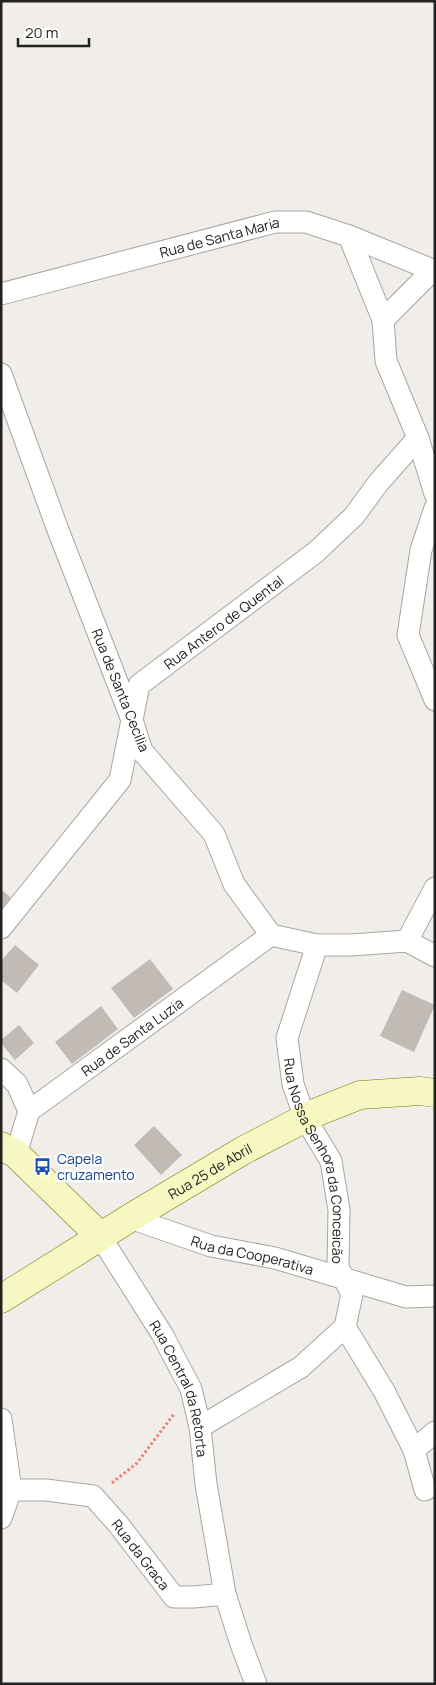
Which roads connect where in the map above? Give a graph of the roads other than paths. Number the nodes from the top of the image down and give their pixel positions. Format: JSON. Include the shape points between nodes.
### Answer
{"nodes":[{"id":1,"x":349,"y":236,"type":"junction"},
{"id":2,"x":434,"y":271,"type":"edge"},
{"id":3,"x":1,"y":294,"type":"edge"},
{"id":4,"x":383,"y":320,"type":"junction"},
{"id":5,"x":1,"y":374,"type":"edge"},
{"id":6,"x":418,"y":438,"type":"junction"},
{"id":7,"x":435,"y":494,"type":"edge"},
{"id":8,"x":435,"y":508,"type":"edge"},
{"id":9,"x":435,"y":700,"type":"edge"},
{"id":10,"x":132,"y":720,"type":"junction"},
{"id":11,"x":435,"y":888,"type":"edge"},
{"id":12,"x":1,"y":928,"type":"edge"},
{"id":13,"x":271,"y":935,"type":"junction"},
{"id":14,"x":407,"y":941,"type":"junction"},
{"id":15,"x":317,"y":945,"type":"junction"},
{"id":16,"x":435,"y":956,"type":"edge"},
{"id":17,"x":1,"y":1069,"type":"edge"},
{"id":18,"x":435,"y":1093,"type":"edge"},
{"id":19,"x":29,"y":1111,"type":"junction"},
{"id":20,"x":305,"y":1118,"type":"junction"},
{"id":21,"x":9,"y":1150,"type":"edge"},
{"id":22,"x":130,"y":1218,"type":"junction"},
{"id":23,"x":100,"y":1236,"type":"junction"},
{"id":24,"x":344,"y":1280,"type":"junction"},
{"id":25,"x":435,"y":1296,"type":"edge"},
{"id":26,"x":1,"y":1299,"type":"edge"},
{"id":27,"x":345,"y":1327,"type":"junction"},
{"id":28,"x":1,"y":1420,"type":"edge"},
{"id":29,"x":200,"y":1427,"type":"junction"},
{"id":30,"x":435,"y":1432,"type":"edge"},
{"id":31,"x":414,"y":1450,"type":"junction"},
{"id":32,"x":12,"y":1490,"type":"junction"},
{"id":33,"x":425,"y":1490,"type":"dead end"},
{"id":34,"x":1,"y":1518,"type":"edge"},
{"id":35,"x":225,"y":1594,"type":"junction"},
{"id":36,"x":256,"y":1684,"type":"edge"}],
"edges":[{"from":1,"to":2,"type":"street","name":"Rua de Santa Maria"},
{"from":1,"to":3,"type":"street","name":"Rua de Santa Maria","via":[[306,222],[275,222]]},
{"from":1,"to":4,"type":"street"},
{"from":2,"to":4,"type":"street"},
{"from":4,"to":6,"type":"street","via":[[386,362]]},
{"from":5,"to":10,"type":"street","name":"Rua de Santa Cecilia"},
{"from":6,"to":7,"type":"street"},
{"from":6,"to":10,"type":"street","name":"Rua Antero de Quental","via":[[354,516],[316,552],[139,685]]},
{"from":8,"to":9,"type":"street","via":[[421,550],[408,635]]},
{"from":10,"to":12,"type":"street","name":"Rua Antero de Quental","via":[[120,780]]},
{"from":10,"to":13,"type":"street","name":"Rua de Santa Cecilia","via":[[142,751],[214,834],[234,884]]},
{"from":11,"to":14,"type":"street"},
{"from":13,"to":15,"type":"street"},
{"from":13,"to":19,"type":"street","name":"Rua de Santa Luzia"},
{"from":14,"to":15,"type":"street"},
{"from":14,"to":16,"type":"street"},
{"from":15,"to":20,"type":"street","name":"Rua Nossa Senhora da Conceicão","via":[[287,1038],[293,1084]]},
{"from":17,"to":19,"type":"street","via":[[17,1084]]},
{"from":18,"to":20,"type":"street","name":"Rua 25 de Abril","via":[[360,1095]]},
{"from":19,"to":21,"type":"street"},
{"from":20,"to":22,"type":"street","name":"Rua 25 de Abril"},
{"from":20,"to":24,"type":"street","name":"Rua Nossa Senhora da Conceicão","via":[[331,1161],[339,1210],[338,1267]]},
{"from":21,"to":23,"type":"street","name":"Rua Central da Retorta"},
{"from":22,"to":23,"type":"street","name":"Rua 25 de Abril"},
{"from":22,"to":24,"type":"street","name":"Rua da Cooperativa","via":[[211,1246],[276,1258]]},
{"from":23,"to":26,"type":"street","name":"Rua 25 de Abril"},
{"from":23,"to":29,"type":"street","name":"Rua Central da Retorta","via":[[162,1334],[191,1389]]},
{"from":24,"to":25,"type":"street","name":"Rua da Cooperativa","via":[[406,1297]]},
{"from":24,"to":27,"type":"street","name":"Rua Nossa Senhora da Conceicão","via":[[352,1294]]},
{"from":27,"to":29,"type":"street","via":[[301,1368]]},
{"from":27,"to":31,"type":"street","via":[[384,1391]]},
{"from":28,"to":32,"type":"street"},
{"from":29,"to":35,"type":"street","name":"Rua Central da Retorta","via":[[206,1484]]},
{"from":30,"to":31,"type":"street"},
{"from":31,"to":33,"type":"street"},
{"from":32,"to":34,"type":"street"},
{"from":32,"to":35,"type":"street","name":"Rua da Graca","via":[[46,1490],[93,1496],[174,1596]]},
{"from":35,"to":36,"type":"street","name":"Rua Central da Retorta"}]}
